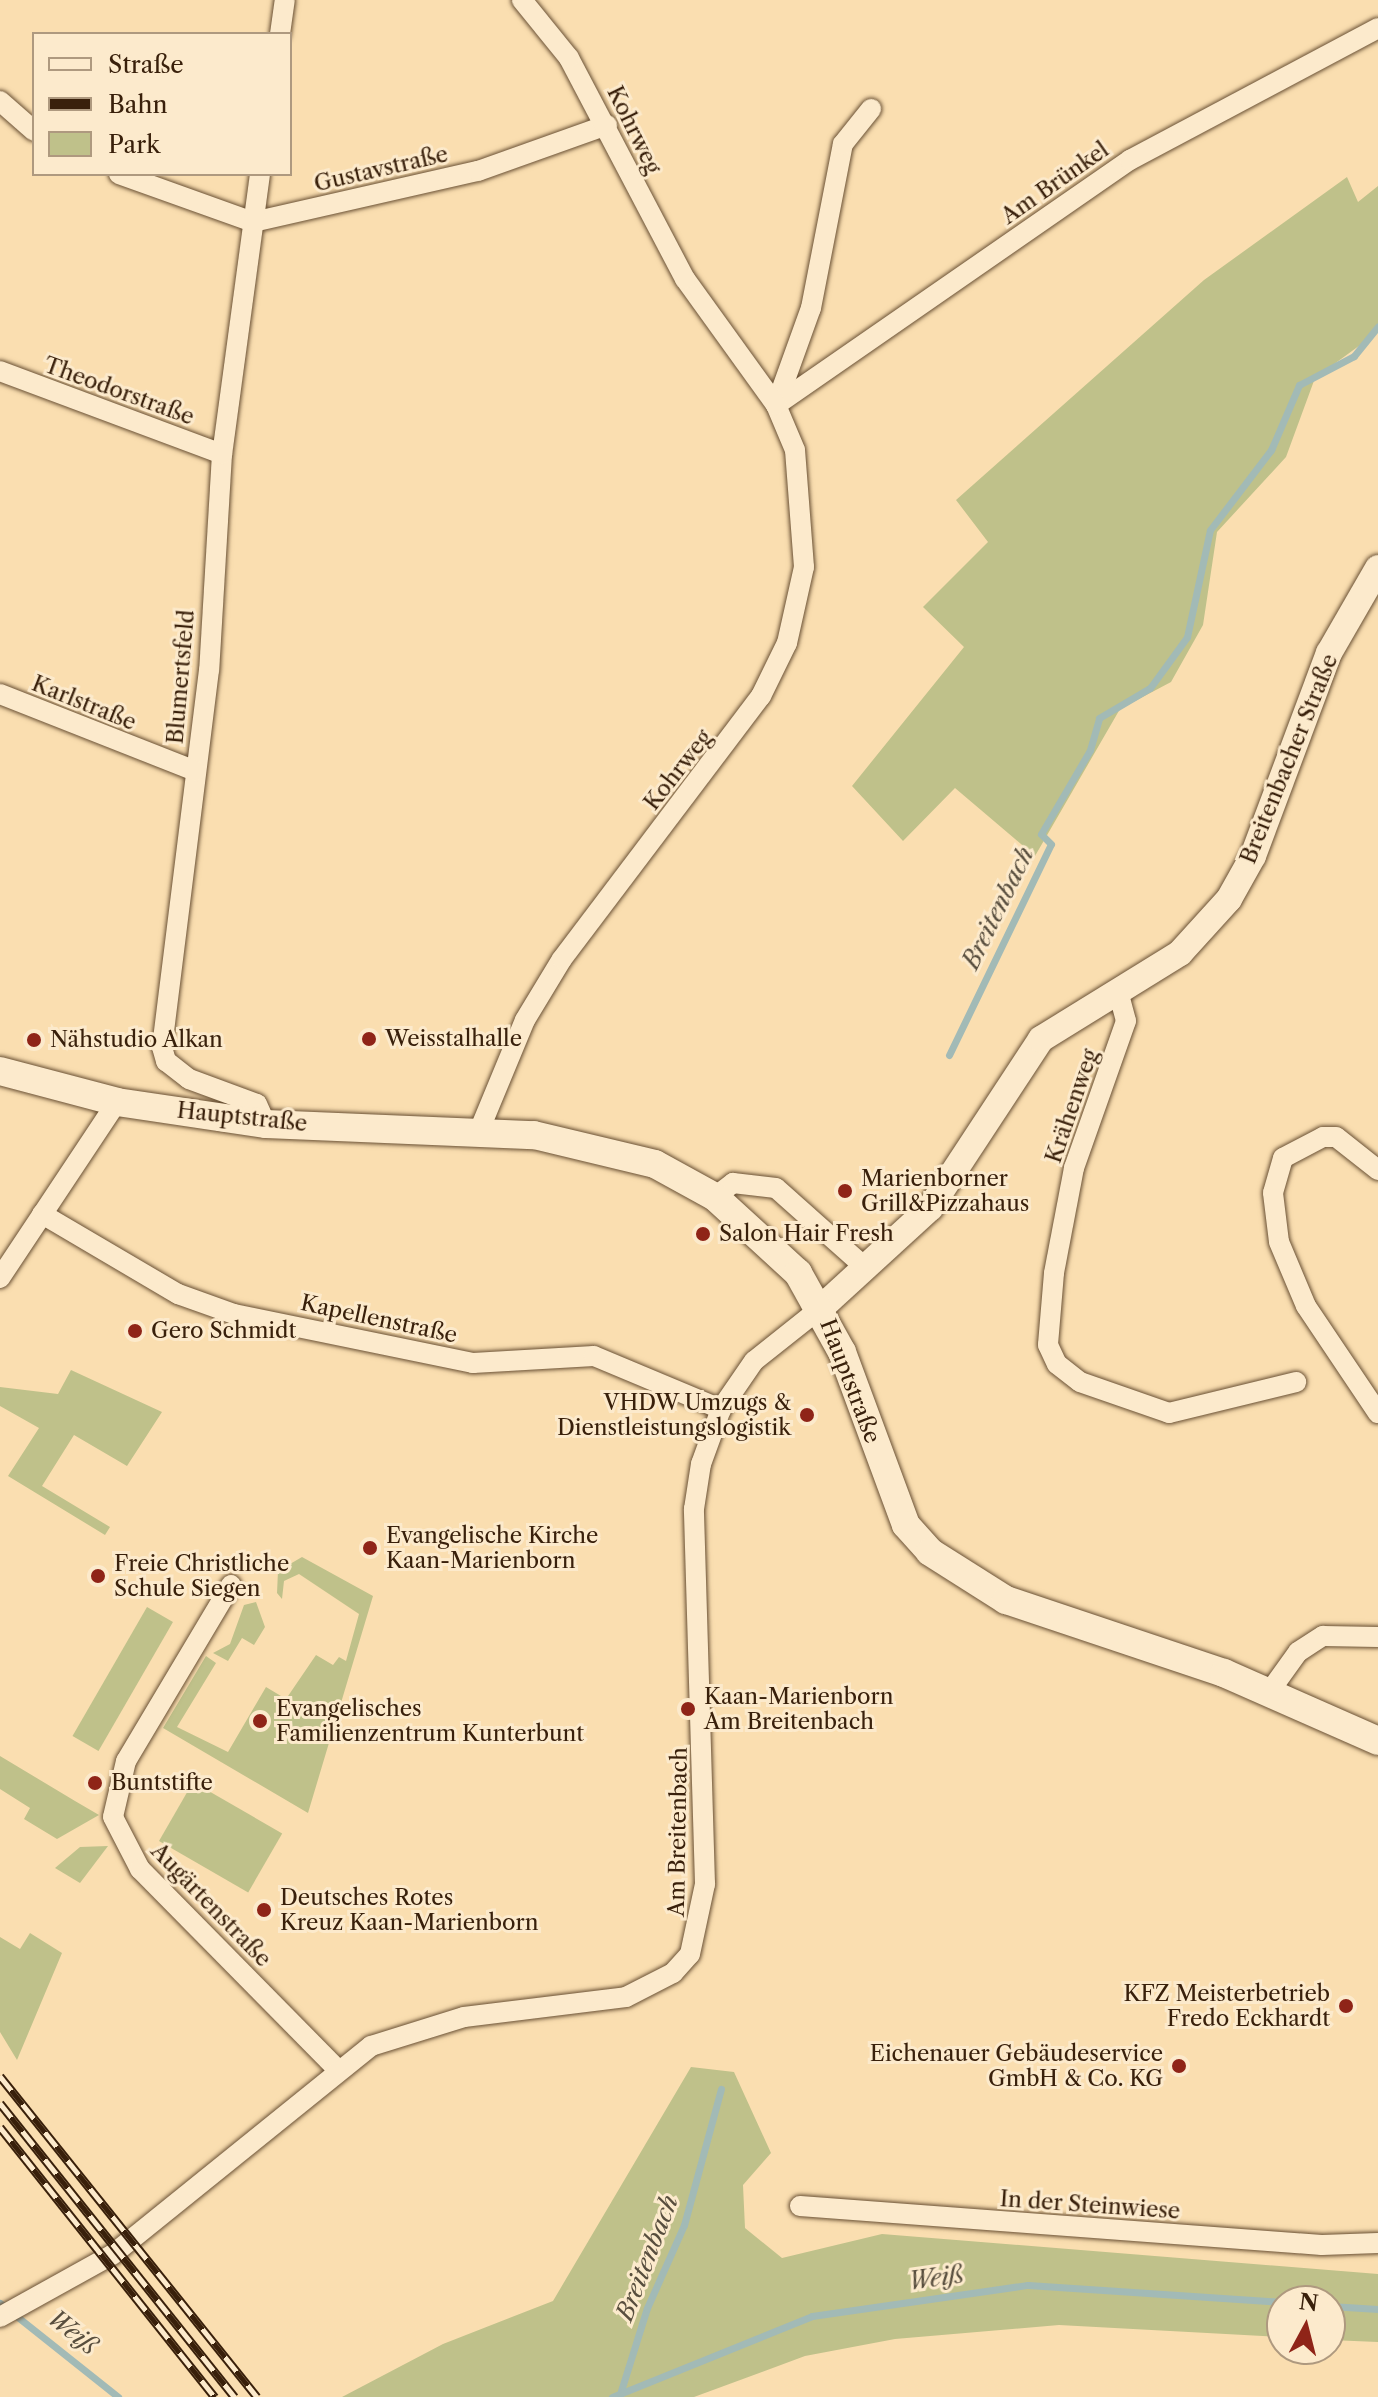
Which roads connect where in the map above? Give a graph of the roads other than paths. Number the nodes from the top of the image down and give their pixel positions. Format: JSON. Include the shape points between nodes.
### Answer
{"nodes":[{"id":1,"x":285,"y":0,"type":"edge"},
{"id":2,"x":522,"y":0,"type":"edge"},
{"id":3,"x":1378,"y":28,"type":"edge"},
{"id":4,"x":280,"y":32,"type":"edge"},
{"id":5,"x":0,"y":101,"type":"edge"},
{"id":6,"x":871,"y":109,"type":"dead end"},
{"id":7,"x":607,"y":125,"type":"junction"},
{"id":8,"x":32,"y":129,"type":"edge"},
{"id":9,"x":125,"y":176,"type":"edge"},
{"id":10,"x":260,"y":176,"type":"edge"},
{"id":11,"x":253,"y":222,"type":"junction"},
{"id":12,"x":0,"y":371,"type":"edge"},
{"id":13,"x":776,"y":405,"type":"junction"},
{"id":14,"x":222,"y":454,"type":"junction"},
{"id":15,"x":1378,"y":568,"type":"edge"},
{"id":16,"x":0,"y":694,"type":"edge"},
{"id":17,"x":195,"y":771,"type":"junction"},
{"id":18,"x":1118,"y":991,"type":"junction"},
{"id":19,"x":0,"y":1071,"type":"edge"},
{"id":20,"x":117,"y":1102,"type":"junction"},
{"id":21,"x":266,"y":1124,"type":"junction"},
{"id":22,"x":479,"y":1131,"type":"junction"},
{"id":23,"x":1378,"y":1170,"type":"edge"},
{"id":24,"x":715,"y":1197,"type":"junction"},
{"id":25,"x":42,"y":1214,"type":"junction"},
{"id":26,"x":867,"y":1269,"type":"junction"},
{"id":27,"x":0,"y":1278,"type":"edge"},
{"id":28,"x":822,"y":1307,"type":"junction"},
{"id":29,"x":1296,"y":1382,"type":"dead end"},
{"id":30,"x":721,"y":1409,"type":"junction"},
{"id":31,"x":1378,"y":1413,"type":"edge"},
{"id":32,"x":231,"y":1585,"type":"dead end"},
{"id":33,"x":1378,"y":1637,"type":"edge"},
{"id":34,"x":1270,"y":1691,"type":"junction"},
{"id":35,"x":1378,"y":1741,"type":"edge"},
{"id":36,"x":338,"y":2070,"type":"junction"},
{"id":37,"x":800,"y":2206,"type":"dead end"},
{"id":38,"x":1378,"y":2243,"type":"edge"},
{"id":39,"x":0,"y":2317,"type":"edge"}],
"edges":[{"from":1,"to":4,"type":"street"},
{"from":2,"to":7,"type":"street","name":"Kohrweg","via":[[569,58]]},
{"from":3,"to":13,"type":"street","name":"Am Brünkel","via":[[1130,160]]},
{"from":5,"to":8,"type":"street"},
{"from":6,"to":13,"type":"street","via":[[843,144],[811,308]]},
{"from":7,"to":11,"type":"street","name":"Gustavstraße","via":[[478,171]]},
{"from":7,"to":13,"type":"street","name":"Kohrweg","via":[[685,279]]},
{"from":9,"to":11,"type":"street"},
{"from":10,"to":11,"type":"street","name":"Blumertsfeld"},
{"from":11,"to":14,"type":"street","name":"Blumertsfeld"},
{"from":12,"to":14,"type":"street","name":"Theodorstraße"},
{"from":13,"to":22,"type":"street","name":"Kohrweg","via":[[795,450],[804,508],[804,567],[787,643],[722,754],[562,959],[525,1020]]},
{"from":14,"to":17,"type":"street","name":"Blumertsfeld"},
{"from":15,"to":18,"type":"street","name":"Breitenbacher Straße","via":[[1329,653],[1264,829],[1229,899],[1180,953]]},
{"from":16,"to":17,"type":"street","name":"Karlstraße"},
{"from":17,"to":21,"type":"street","name":"Blumertsfeld","via":[[163,1020],[166,1061],[189,1079],[257,1104]]},
{"from":18,"to":26,"type":"street","name":"Breitenbacher Straße","via":[[1041,1039],[930,1208]]},
{"from":18,"to":29,"type":"street","name":"Krähenweg","via":[[1126,1021],[1074,1168],[1061,1231],[1053,1354],[1080,1382],[1169,1413]]},
{"from":19,"to":20,"type":"main road","name":"Hauptstraße"},
{"from":20,"to":21,"type":"main road","name":"Hauptstraße"},
{"from":20,"to":25,"type":"street"},
{"from":21,"to":22,"type":"main road","name":"Hauptstraße"},
{"from":22,"to":24,"type":"main road","name":"Hauptstraße","via":[[589,1142],[655,1164]]},
{"from":23,"to":31,"type":"street","via":[[1336,1137],[1323,1137],[1283,1158],[1273,1193],[1279,1242],[1306,1306]]},
{"from":24,"to":26,"type":"street","via":[[733,1183],[776,1188]]},
{"from":24,"to":28,"type":"main road","name":"Hauptstraße","via":[[798,1273]]},
{"from":25,"to":27,"type":"street"},
{"from":25,"to":30,"type":"street","name":"Kapellenstraße","via":[[178,1294],[234,1314],[473,1363],[594,1356]]},
{"from":26,"to":28,"type":"street","name":"Breitenbacher Straße"},
{"from":28,"to":30,"type":"street","name":"Am Breitenbach","via":[[754,1361]]},
{"from":28,"to":34,"type":"main road","name":"Hauptstraße","via":[[889,1489],[930,1552],[1006,1600]]},
{"from":30,"to":36,"type":"street","name":"Am Breitenbach","via":[[694,1509],[705,1884],[690,1954],[673,1973],[626,1997],[410,2029]]},
{"from":32,"to":36,"type":"street","name":"Augärtenstraße","via":[[126,1761],[113,1817],[140,1869]]},
{"from":33,"to":34,"type":"street","via":[[1323,1636],[1309,1643]]},
{"from":34,"to":35,"type":"main road","name":"Hauptstraße"},
{"from":36,"to":39,"type":"street","name":"Am Breitenbach","via":[[136,2235]]},
{"from":37,"to":38,"type":"street","name":"In der Steinwiese","via":[[1322,2245]]}]}
